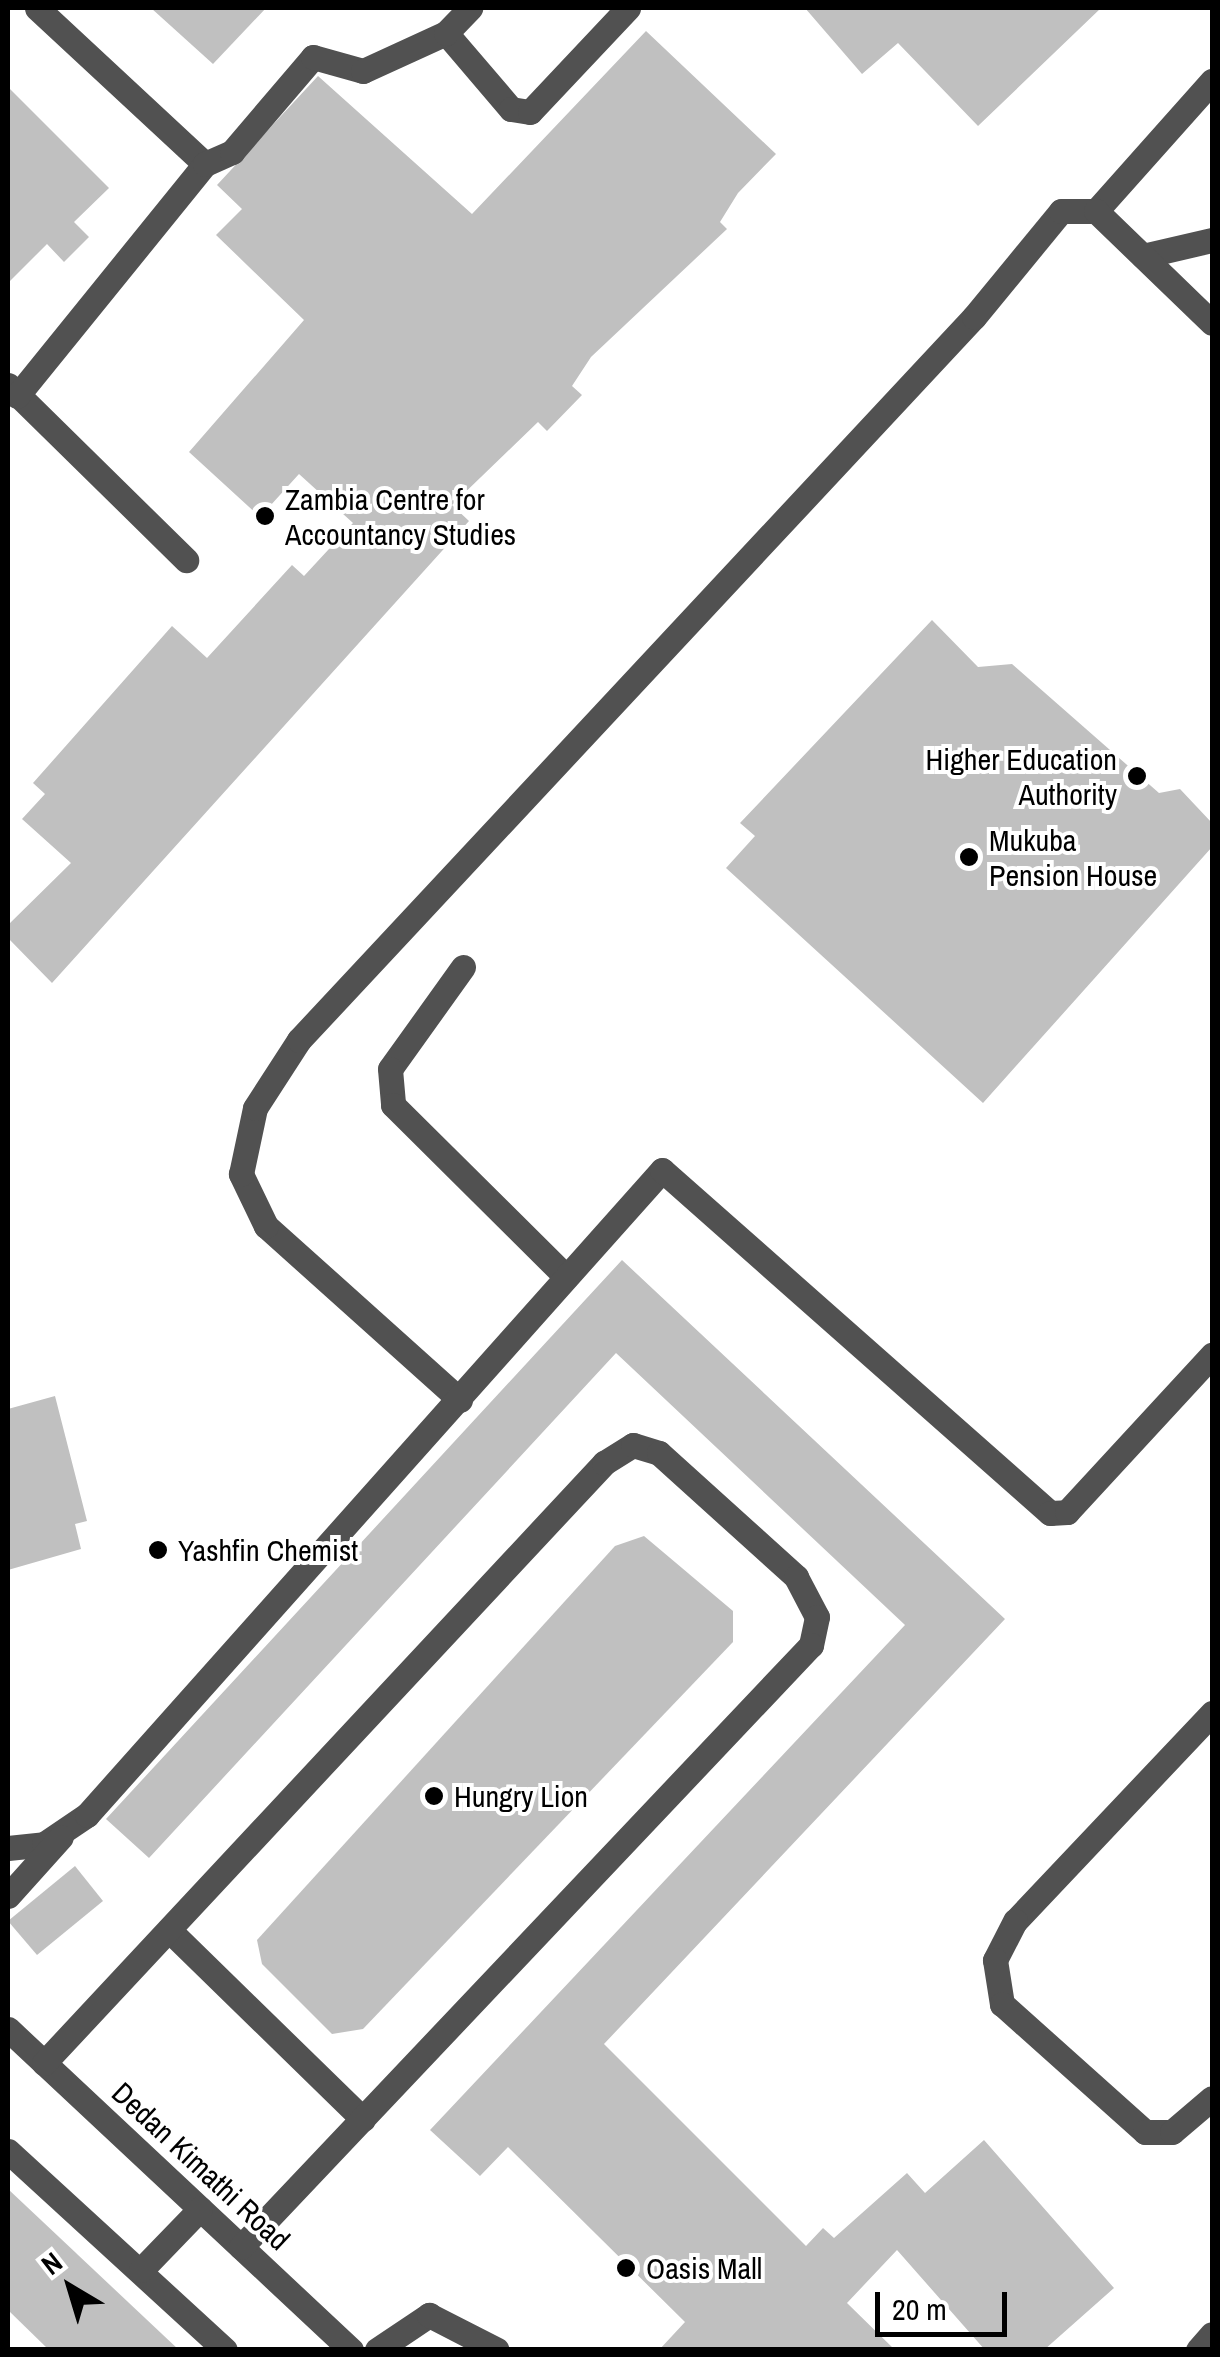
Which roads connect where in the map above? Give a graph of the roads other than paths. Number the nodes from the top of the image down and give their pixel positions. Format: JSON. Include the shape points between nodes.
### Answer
{"nodes":[{"id":1,"x":37,"y":8,"type":"edge"},
{"id":2,"x":470,"y":8,"type":"edge"},
{"id":3,"x":628,"y":8,"type":"edge"},
{"id":4,"x":446,"y":32,"type":"junction"},
{"id":5,"x":1212,"y":82,"type":"edge"},
{"id":6,"x":205,"y":164,"type":"junction"},
{"id":7,"x":1096,"y":211,"type":"junction"},
{"id":8,"x":1212,"y":240,"type":"edge"},
{"id":9,"x":1143,"y":256,"type":"junction"},
{"id":10,"x":1212,"y":323,"type":"edge"},
{"id":11,"x":12,"y":390,"type":"edge"},
{"id":12,"x":186,"y":560,"type":"dead end"},
{"id":13,"x":463,"y":967,"type":"dead end"},
{"id":14,"x":566,"y":1277,"type":"junction"},
{"id":15,"x":1212,"y":1354,"type":"edge"},
{"id":16,"x":460,"y":1400,"type":"junction"},
{"id":17,"x":1212,"y":1713,"type":"edge"},
{"id":18,"x":64,"y":1834,"type":"junction"},
{"id":19,"x":8,"y":1848,"type":"edge"},
{"id":20,"x":8,"y":1896,"type":"edge"},
{"id":21,"x":169,"y":1930,"type":"junction"},
{"id":22,"x":8,"y":2029,"type":"edge"},
{"id":23,"x":44,"y":2064,"type":"junction"},
{"id":24,"x":1212,"y":2098,"type":"edge"},
{"id":25,"x":363,"y":2119,"type":"junction"},
{"id":26,"x":8,"y":2151,"type":"edge"},
{"id":27,"x":200,"y":2209,"type":"junction"},
{"id":28,"x":242,"y":2248,"type":"junction"},
{"id":29,"x":140,"y":2270,"type":"junction"},
{"id":30,"x":1212,"y":2334,"type":"edge"},
{"id":31,"x":225,"y":2350,"type":"edge"},
{"id":32,"x":351,"y":2350,"type":"edge"},
{"id":33,"x":378,"y":2350,"type":"edge"},
{"id":34,"x":497,"y":2350,"type":"edge"},
{"id":35,"x":1198,"y":2350,"type":"edge"}],
"edges":[{"from":1,"to":6,"type":"street"},
{"from":2,"to":4,"type":"street"},
{"from":3,"to":4,"type":"street","via":[[530,112],[511,109]]},
{"from":4,"to":6,"type":"street","via":[[363,71],[313,57],[232,152]]},
{"from":5,"to":7,"type":"street"},
{"from":6,"to":11,"type":"street"},
{"from":7,"to":9,"type":"street"},
{"from":7,"to":16,"type":"street","via":[[1061,211],[960,331],[299,1040],[255,1108],[241,1174],[266,1226]]},
{"from":8,"to":9,"type":"street"},
{"from":9,"to":10,"type":"street"},
{"from":11,"to":12,"type":"street"},
{"from":13,"to":14,"type":"street","via":[[390,1069],[393,1105]]},
{"from":14,"to":15,"type":"street","via":[[654,1174],[670,1172],[1059,1515]]},
{"from":14,"to":16,"type":"street"},
{"from":16,"to":18,"type":"street"},
{"from":17,"to":24,"type":"street","via":[[1015,1921],[995,1960],[1002,2004],[1145,2132],[1172,2132]]},
{"from":18,"to":19,"type":"street"},
{"from":18,"to":20,"type":"street"},
{"from":21,"to":23,"type":"street"},
{"from":21,"to":25,"type":"street"},
{"from":21,"to":25,"type":"street","via":[[604,1463],[633,1446],[660,1453],[796,1577],[817,1618],[812,1645]]},
{"from":22,"to":23,"type":"street","name":"Dedan Kimathi Road"},
{"from":23,"to":27,"type":"street","name":"Dedan Kimathi Road"},
{"from":25,"to":28,"type":"street"},
{"from":26,"to":29,"type":"street"},
{"from":27,"to":28,"type":"street","name":"Dedan Kimathi Road"},
{"from":27,"to":29,"type":"street"},
{"from":28,"to":32,"type":"street","name":"Dedan Kimathi Road"},
{"from":29,"to":31,"type":"street"},
{"from":30,"to":35,"type":"street"},
{"from":33,"to":34,"type":"street","via":[[429,2315]]}]}
